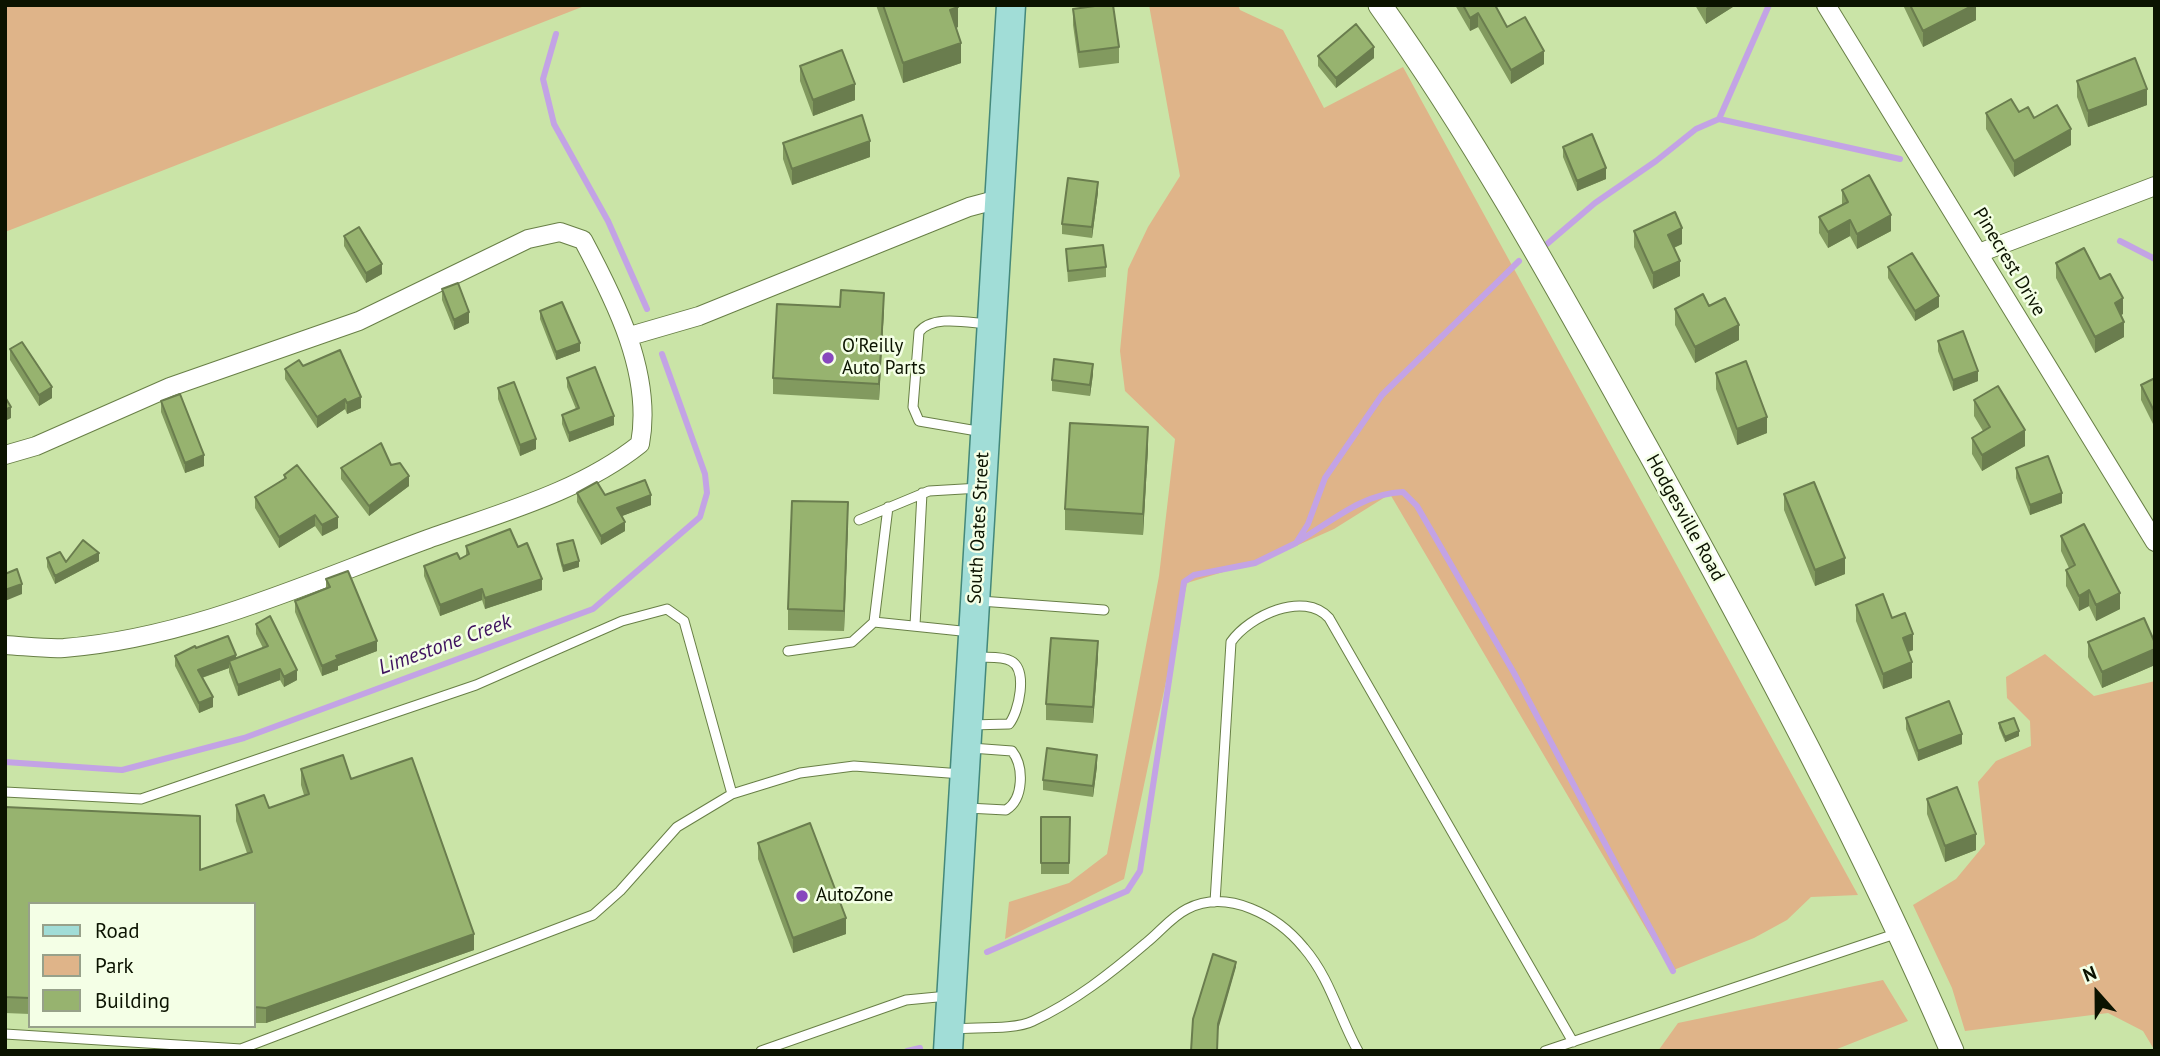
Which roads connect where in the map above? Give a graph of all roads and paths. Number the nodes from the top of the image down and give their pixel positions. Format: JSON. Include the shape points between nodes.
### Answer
{"nodes":[{"id":1,"x":1011,"y":5,"type":"edge"},
{"id":2,"x":1380,"y":5,"type":"edge"},
{"id":3,"x":1826,"y":5,"type":"edge"},
{"id":4,"x":2155,"y":186,"type":"edge"},
{"id":5,"x":999,"y":198,"type":"junction"},
{"id":6,"x":1979,"y":253,"type":"junction"},
{"id":7,"x":992,"y":325,"type":"junction"},
{"id":8,"x":629,"y":336,"type":"junction"},
{"id":9,"x":985,"y":432,"type":"junction"},
{"id":10,"x":5,"y":455,"type":"edge"},
{"id":11,"x":981,"y":488,"type":"junction"},
{"id":12,"x":922,"y":494,"type":"junction"},
{"id":13,"x":888,"y":507,"type":"junction"},
{"id":14,"x":859,"y":520,"type":"dead end"},
{"id":15,"x":2153,"y":534,"type":"edge"},
{"id":16,"x":975,"y":601,"type":"junction"},
{"id":17,"x":1104,"y":610,"type":"dead end"},
{"id":18,"x":874,"y":622,"type":"junction"},
{"id":19,"x":915,"y":625,"type":"junction"},
{"id":20,"x":972,"y":644,"type":"junction"},
{"id":21,"x":5,"y":646,"type":"edge"},
{"id":22,"x":788,"y":651,"type":"dead end"},
{"id":23,"x":966,"y":749,"type":"junction"},
{"id":24,"x":5,"y":792,"type":"edge"},
{"id":25,"x":732,"y":794,"type":"junction"},
{"id":26,"x":962,"y":808,"type":"junction"},
{"id":27,"x":1215,"y":902,"type":"junction"},
{"id":28,"x":1901,"y":932,"type":"junction"},
{"id":29,"x":950,"y":996,"type":"junction"},
{"id":30,"x":5,"y":1034,"type":"edge"},
{"id":31,"x":948,"y":1040,"type":"edge"},
{"id":32,"x":1573,"y":1042,"type":"junction"},
{"id":33,"x":761,"y":1051,"type":"edge"},
{"id":34,"x":1358,"y":1051,"type":"edge"},
{"id":35,"x":1545,"y":1051,"type":"edge"},
{"id":36,"x":1952,"y":1051,"type":"edge"}],
"edges":[{"from":1,"to":5,"type":"main road","name":"South Oates Street"},
{"from":2,"to":28,"type":"street","name":"Hodgesville Road","via":[[1466,133],[1595,356],[1774,682]]},
{"from":3,"to":6,"type":"street","name":"Pinecrest Drive"},
{"from":4,"to":6,"type":"street"},
{"from":5,"to":7,"type":"main road","name":"South Oates Street"},
{"from":5,"to":8,"type":"street","via":[[969,206],[699,316]]},
{"from":6,"to":15,"type":"street","name":"Pinecrest Drive"},
{"from":7,"to":9,"type":"main road","name":"South Oates Street"},
{"from":7,"to":9,"type":"lane","via":[[940,322],[923,326],[912,407],[919,421]]},
{"from":8,"to":10,"type":"street","via":[[583,240],[560,232],[528,239],[359,321],[170,387]]},
{"from":8,"to":21,"type":"street","via":[[645,419],[640,444],[614,465],[550,494],[199,623],[62,648]]},
{"from":9,"to":11,"type":"main road","name":"South Oates Street"},
{"from":11,"to":12,"type":"lane"},
{"from":11,"to":16,"type":"main road","name":"South Oates Street"},
{"from":12,"to":13,"type":"lane"},
{"from":12,"to":19,"type":"lane"},
{"from":13,"to":14,"type":"lane"},
{"from":13,"to":18,"type":"lane"},
{"from":16,"to":17,"type":"lane"},
{"from":16,"to":20,"type":"main road","name":"South Oates Street"},
{"from":18,"to":19,"type":"lane"},
{"from":18,"to":22,"type":"lane","via":[[852,642]]},
{"from":19,"to":20,"type":"lane"},
{"from":20,"to":23,"type":"main road","name":"South Oates Street"},
{"from":20,"to":23,"type":"lane","via":[[1014,663],[1020,671],[1018,713],[1009,724]]},
{"from":23,"to":25,"type":"lane","via":[[800,773]]},
{"from":23,"to":26,"type":"main road","name":"South Oates Street"},
{"from":23,"to":26,"type":"lane","via":[[1012,751],[1021,767],[1011,807]]},
{"from":24,"to":25,"type":"lane","via":[[141,799],[476,685],[622,621],[667,609],[684,621]]},
{"from":25,"to":30,"type":"lane","via":[[677,827],[593,915],[241,1049]]},
{"from":26,"to":29,"type":"main road","name":"South Oates Street"},
{"from":27,"to":31,"type":"lane","via":[[1189,908],[1172,919],[1063,1006],[1029,1023]]},
{"from":27,"to":32,"type":"lane","via":[[1231,642],[1254,618],[1307,604],[1319,607]]},
{"from":27,"to":34,"type":"lane","via":[[1248,907],[1284,926],[1327,981]]},
{"from":28,"to":32,"type":"lane"},
{"from":28,"to":36,"type":"street","name":"Hodgesville Road"},
{"from":29,"to":31,"type":"main road","name":"South Oates Street"},
{"from":29,"to":33,"type":"lane","via":[[906,1000]]},
{"from":32,"to":35,"type":"lane"}]}
